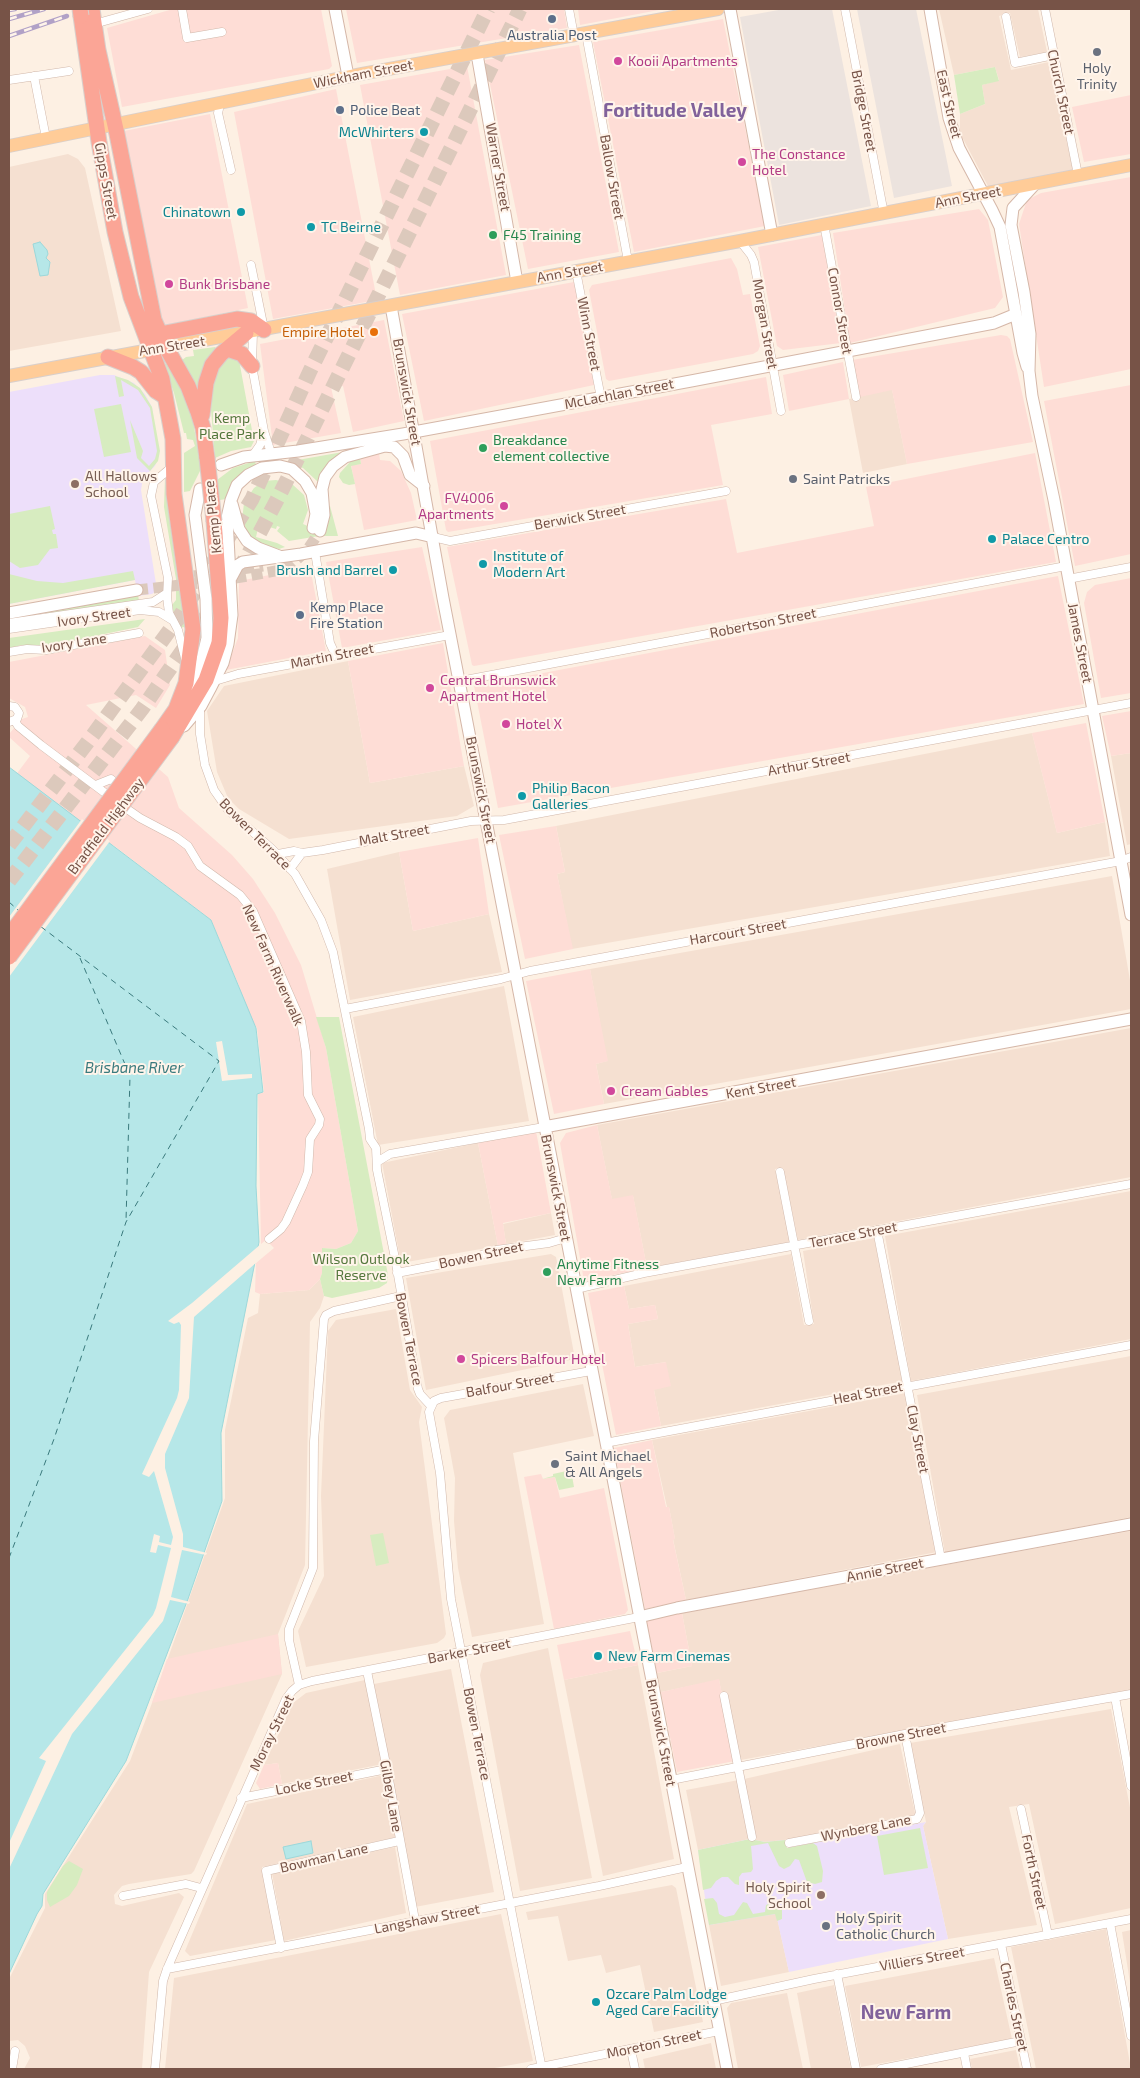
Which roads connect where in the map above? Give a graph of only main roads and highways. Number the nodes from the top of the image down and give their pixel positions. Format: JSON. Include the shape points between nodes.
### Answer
{"nodes":[{"id":1,"x":335,"y":9,"type":"edge"},
{"id":2,"x":718,"y":9,"type":"edge"},
{"id":3,"x":730,"y":9,"type":"edge"},
{"id":4,"x":930,"y":9,"type":"edge"},
{"id":5,"x":88,"y":14,"type":"edge"},
{"id":6,"x":477,"y":54,"type":"junction"},
{"id":7,"x":348,"y":76,"type":"junction"},
{"id":8,"x":115,"y":124,"type":"junction"},
{"id":9,"x":97,"y":128,"type":"junction"},
{"id":10,"x":9,"y":146,"type":"edge"},
{"id":11,"x":1131,"y":165,"type":"edge"},
{"id":12,"x":1035,"y":184,"type":"junction"},
{"id":13,"x":983,"y":194,"type":"junction"},
{"id":14,"x":772,"y":235,"type":"junction"},
{"id":15,"x":517,"y":282,"type":"junction"},
{"id":16,"x":391,"y":306,"type":"junction"},
{"id":17,"x":1016,"y":314,"type":"junction"},
{"id":18,"x":1002,"y":320,"type":"junction"},
{"id":19,"x":1019,"y":328,"type":"junction"},
{"id":20,"x":254,"y":332,"type":"junction"},
{"id":21,"x":1030,"y":334,"type":"junction"},
{"id":22,"x":155,"y":342,"type":"junction"},
{"id":23,"x":226,"y":349,"type":"junction"},
{"id":24,"x":108,"y":357,"type":"junction"},
{"id":25,"x":252,"y":366,"type":"road end"},
{"id":26,"x":1029,"y":371,"type":"junction"},
{"id":27,"x":9,"y":376,"type":"edge"},
{"id":28,"x":164,"y":396,"type":"junction"},
{"id":29,"x":202,"y":423,"type":"junction"},
{"id":30,"x":414,"y":432,"type":"junction"},
{"id":31,"x":214,"y":462,"type":"junction"},
{"id":32,"x":424,"y":486,"type":"junction"},
{"id":33,"x":200,"y":489,"type":"dead end"},
{"id":34,"x":231,"y":500,"type":"junction"},
{"id":35,"x":433,"y":536,"type":"junction"},
{"id":36,"x":285,"y":556,"type":"junction"},
{"id":37,"x":230,"y":580,"type":"junction"},
{"id":38,"x":9,"y":606,"type":"edge"},
{"id":39,"x":9,"y":613,"type":"edge"},
{"id":40,"x":182,"y":695,"type":"junction"},
{"id":41,"x":200,"y":699,"type":"junction"},
{"id":42,"x":169,"y":734,"type":"junction"},
{"id":43,"x":1126,"y":860,"type":"edge"},
{"id":44,"x":1131,"y":915,"type":"edge"},
{"id":45,"x":9,"y":936,"type":"edge"},
{"id":46,"x":9,"y":957,"type":"edge"},
{"id":47,"x":1131,"y":1019,"type":"edge"},
{"id":48,"x":544,"y":1126,"type":"junction"},
{"id":49,"x":1131,"y":1524,"type":"edge"},
{"id":50,"x":639,"y":1618,"type":"junction"},
{"id":51,"x":726,"y":2069,"type":"edge"}],
"edges":[{"from":1,"to":7,"type":"main road"},
{"from":2,"to":6,"type":"main road","name":"Wickham Street"},
{"from":3,"to":14,"type":"main road"},
{"from":4,"to":13,"type":"main road","name":"East Street","via":[[949,118]]},
{"from":5,"to":8,"type":"highway","name":"Gipps Street"},
{"from":5,"to":9,"type":"highway","name":"Gipps Street"},
{"from":6,"to":7,"type":"main road","name":"Wickham Street"},
{"from":6,"to":15,"type":"main road","name":"Warner Street"},
{"from":7,"to":8,"type":"main road","name":"Wickham Street","via":[[219,106]]},
{"from":8,"to":9,"type":"main road","name":"Wickham Street"},
{"from":8,"to":22,"type":"highway","name":"Gipps Street"},
{"from":9,"to":10,"type":"main road","name":"Wickham Street"},
{"from":9,"to":22,"type":"highway","name":"Gipps Street","via":[[131,297]]},
{"from":11,"to":12,"type":"main road","name":"Ann Street"},
{"from":12,"to":13,"type":"main road","name":"Ann Street"},
{"from":12,"to":21,"type":"main road","name":"James Street","via":[[1016,205],[1011,225]]},
{"from":13,"to":14,"type":"main road","name":"Ann Street"},
{"from":13,"to":17,"type":"main road","name":"James Street","via":[[1000,227]]},
{"from":14,"to":15,"type":"main road","name":"Ann Street"},
{"from":15,"to":16,"type":"main road","name":"Ann Street"},
{"from":16,"to":20,"type":"main road","name":"Ann Street"},
{"from":16,"to":30,"type":"main road","name":"Brunswick Street"},
{"from":17,"to":18,"type":"main road","name":"McLachlan Street"},
{"from":17,"to":19,"type":"main road","name":"James Street"},
{"from":18,"to":19,"type":"main road"},
{"from":18,"to":30,"type":"main road","name":"McLachlan Street"},
{"from":19,"to":21,"type":"main road"},
{"from":19,"to":26,"type":"main road","name":"James Street"},
{"from":20,"to":22,"type":"highway","via":[[249,320],[234,319]]},
{"from":20,"to":23,"type":"highway"},
{"from":21,"to":26,"type":"main road","name":"James Street"},
{"from":22,"to":24,"type":"main road","name":"Ann Street"},
{"from":22,"to":28,"type":"highway"},
{"from":22,"to":29,"type":"highway","name":"Kemp Place","via":[[188,386]]},
{"from":23,"to":25,"type":"highway","via":[[242,354]]},
{"from":23,"to":29,"type":"highway","via":[[209,371]]},
{"from":24,"to":27,"type":"main road","name":"Ann Street"},
{"from":24,"to":28,"type":"highway","via":[[141,372]]},
{"from":26,"to":43,"type":"main road","name":"James Street","via":[[1092,711]]},
{"from":28,"to":40,"type":"highway","via":[[172,432],[174,494],[192,618],[188,675]]},
{"from":29,"to":31,"type":"highway","name":"Kemp Place"},
{"from":30,"to":31,"type":"main road","name":"McLachlan Street"},
{"from":30,"to":32,"type":"main road","name":"Brunswick Street"},
{"from":31,"to":41,"type":"highway","name":"Kemp Place","bridge":true,"via":[[214,521],[221,618],[212,667]]},
{"from":32,"to":34,"type":"main road","via":[[410,475],[403,456],[394,447],[385,446],[352,454],[333,466],[322,488],[324,515],[316,530],[312,493],[302,477],[285,467],[254,470],[237,485]]},
{"from":32,"to":35,"type":"main road","name":"Brunswick Street"},
{"from":33,"to":40,"type":"main road","via":[[194,515],[206,599],[207,638],[200,668]]},
{"from":34,"to":36,"type":"main road","via":[[239,529],[247,541],[263,551]]},
{"from":34,"to":37,"type":"main road","name":"Kemp Place","via":[[227,526]]},
{"from":35,"to":36,"type":"main road","via":[[416,533]]},
{"from":35,"to":48,"type":"main road","name":"Brunswick Street"},
{"from":36,"to":37,"type":"main road","via":[[243,562]]},
{"from":37,"to":41,"type":"main road","name":"Kemp Place","via":[[231,634],[226,654],[215,681]]},
{"from":38,"to":39,"type":"main road","name":"Ivory Street","via":[[136,587]]},
{"from":40,"to":42,"type":"highway","name":"Bradfield Highway"},
{"from":41,"to":42,"type":"highway","name":"Bradfield Highway"},
{"from":42,"to":45,"type":"highway","name":"Bradfield Highway","bridge":true},
{"from":42,"to":46,"type":"highway","name":"Bradfield Highway","bridge":true},
{"from":43,"to":44,"type":"main road","name":"James Street"},
{"from":47,"to":48,"type":"main road","name":"Kent Street"},
{"from":48,"to":50,"type":"main road","name":"Brunswick Street"},
{"from":49,"to":50,"type":"main road","name":"Annie Street","via":[[677,1608]]},
{"from":50,"to":51,"type":"main road","name":"Brunswick Street"}]}
